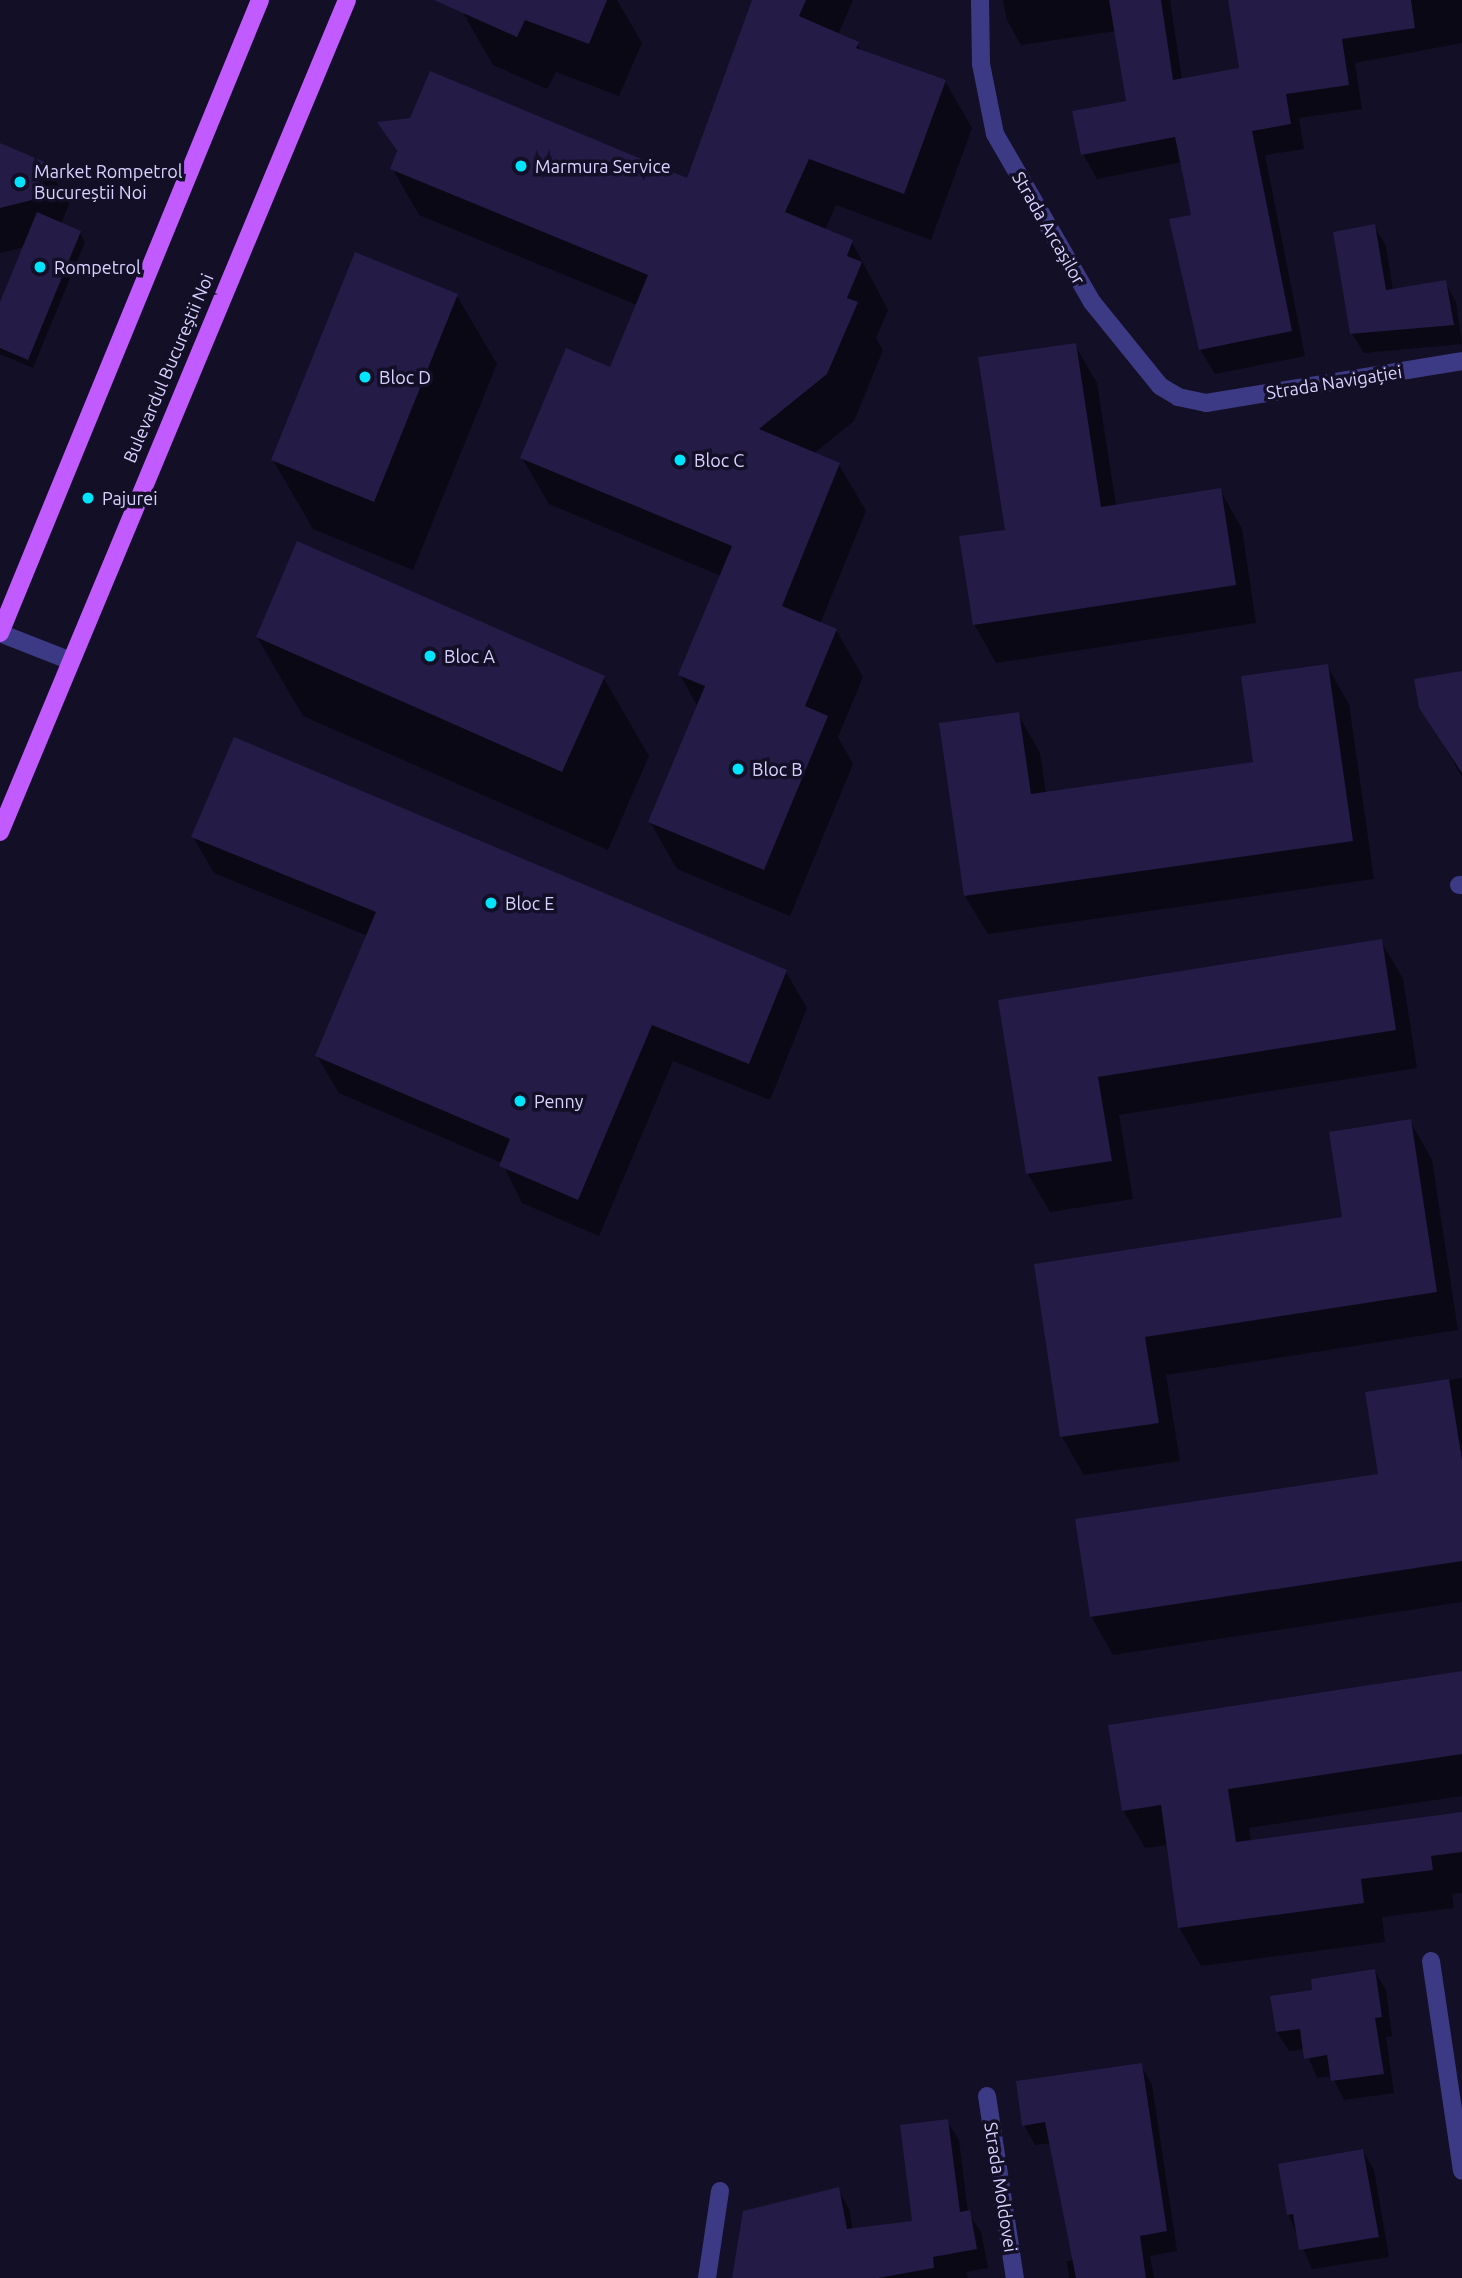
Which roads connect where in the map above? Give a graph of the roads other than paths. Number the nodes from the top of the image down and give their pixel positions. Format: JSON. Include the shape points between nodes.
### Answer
{"nodes":[{"id":1,"x":260,"y":0,"type":"edge"},
{"id":2,"x":347,"y":0,"type":"edge"},
{"id":3,"x":981,"y":0,"type":"edge"},
{"id":4,"x":1462,"y":361,"type":"edge"},
{"id":5,"x":1206,"y":403,"type":"joint"},
{"id":6,"x":0,"y":633,"type":"edge"},
{"id":7,"x":71,"y":661,"type":"junction"},
{"id":8,"x":0,"y":832,"type":"edge"},
{"id":9,"x":1431,"y":1961,"type":"dead end"},
{"id":10,"x":988,"y":2096,"type":"dead end"},
{"id":11,"x":1462,"y":2171,"type":"edge"},
{"id":12,"x":720,"y":2190,"type":"dead end"},
{"id":13,"x":707,"y":2278,"type":"edge"},
{"id":14,"x":1016,"y":2278,"type":"edge"}],
"edges":[{"from":1,"to":6,"type":"main road"},
{"from":2,"to":7,"type":"main road","name":"Bulevardul Bucureștii Noi"},
{"from":3,"to":5,"type":"street","name":"Strada Arcașilor","via":[[985,99],[1009,160],[1092,302],[1142,370],[1178,397]]},
{"from":4,"to":5,"type":"street","name":"Strada Navigației"},
{"from":6,"to":7,"type":"street"},
{"from":7,"to":8,"type":"main road","name":"Bulevardul Bucureștii Noi"},
{"from":9,"to":11,"type":"street"},
{"from":10,"to":14,"type":"street","name":"Strada Moldovei"},
{"from":12,"to":13,"type":"street"}]}
